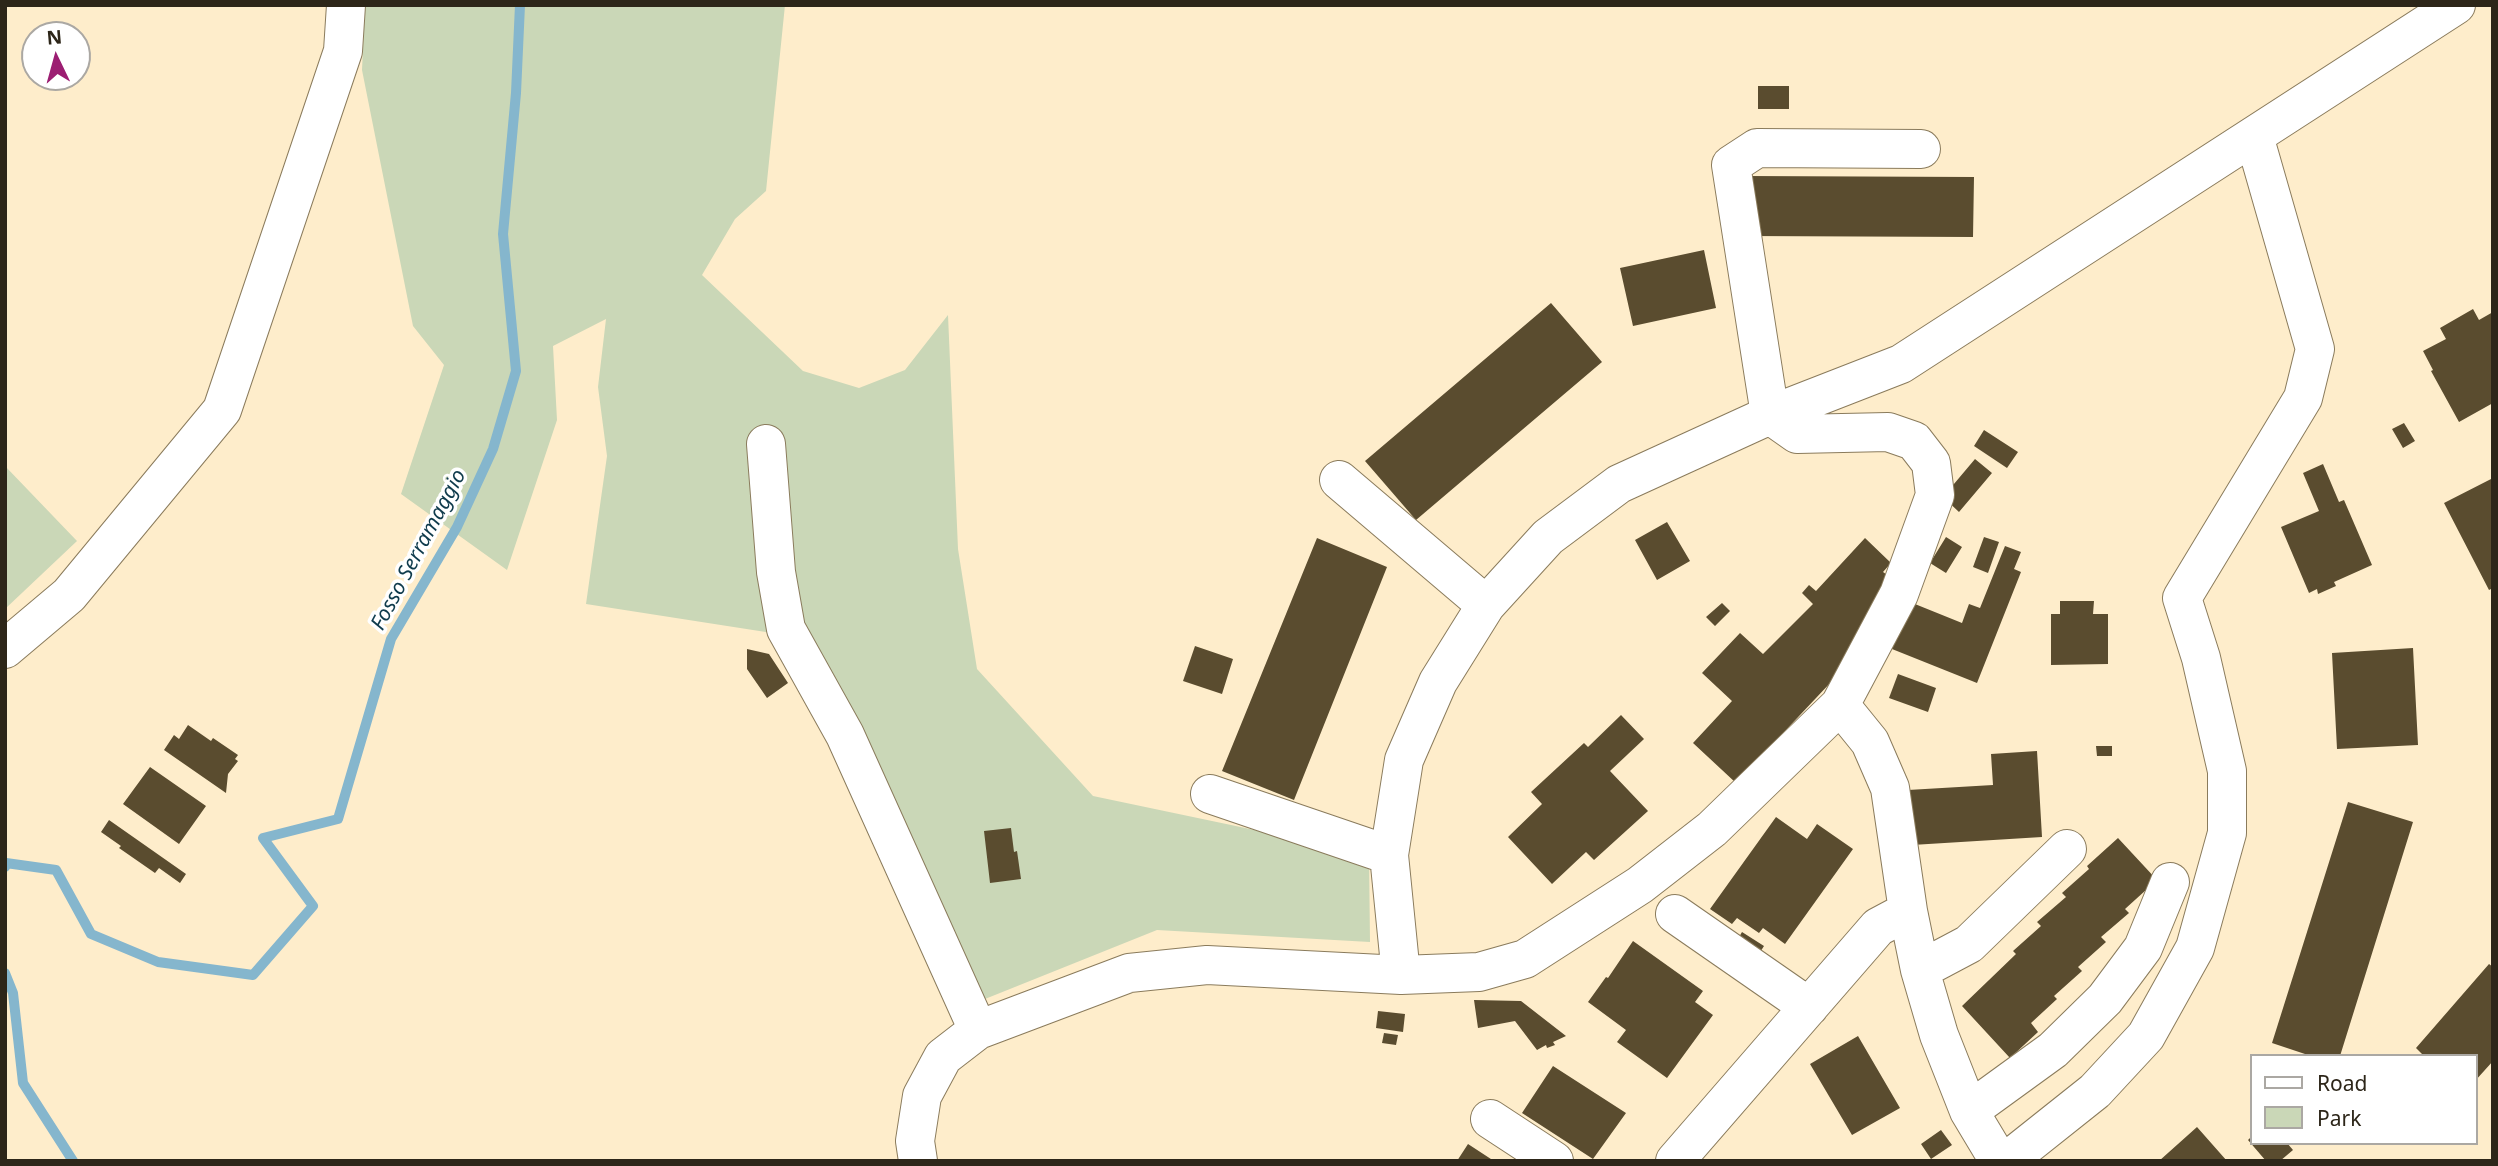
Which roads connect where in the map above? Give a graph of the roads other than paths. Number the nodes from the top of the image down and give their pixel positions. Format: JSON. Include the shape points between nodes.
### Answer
{"nodes":[{"id":1,"x":346,"y":5,"type":"edge"},
{"id":2,"x":2456,"y":5,"type":"edge"},
{"id":3,"x":2254,"y":136,"type":"junction"},
{"id":4,"x":1921,"y":149,"type":"dead end"},
{"id":5,"x":1770,"y":415,"type":"junction"},
{"id":6,"x":766,"y":444,"type":"dead end"},
{"id":7,"x":1339,"y":480,"type":"dead end"},
{"id":8,"x":1486,"y":605,"type":"junction"},
{"id":9,"x":5,"y":649,"type":"edge"},
{"id":10,"x":1840,"y":705,"type":"junction"},
{"id":11,"x":1210,"y":794,"type":"dead end"},
{"id":12,"x":2067,"y":849,"type":"dead end"},
{"id":13,"x":1389,"y":855,"type":"junction"},
{"id":14,"x":2169,"y":882,"type":"dead end"},
{"id":15,"x":1908,"y":911,"type":"junction"},
{"id":16,"x":1675,"y":914,"type":"dead end"},
{"id":17,"x":1920,"y":970,"type":"junction"},
{"id":18,"x":1401,"y":975,"type":"junction"},
{"id":19,"x":1809,"y":1007,"type":"junction"},
{"id":20,"x":978,"y":1030,"type":"junction"},
{"id":21,"x":1969,"y":1111,"type":"junction"},
{"id":22,"x":1490,"y":1119,"type":"dead end"},
{"id":23,"x":918,"y":1161,"type":"edge"},
{"id":24,"x":1555,"y":1161,"type":"edge"},
{"id":25,"x":1675,"y":1161,"type":"edge"},
{"id":26,"x":1999,"y":1161,"type":"edge"},
{"id":27,"x":2007,"y":1161,"type":"edge"}],
"edges":[{"from":1,"to":9,"type":"street","via":[[343,51],[222,410],[69,595]]},
{"from":2,"to":3,"type":"street"},
{"from":3,"to":5,"type":"street","via":[[1901,364]]},
{"from":3,"to":27,"type":"street","via":[[2315,349],[2303,398],[2182,598],[2227,771],[2227,833],[2196,948],[2146,1036],[2095,1091]]},
{"from":4,"to":5,"type":"street","via":[[1757,148],[1731,165]]},
{"from":5,"to":8,"type":"street","via":[[1619,484],[1548,537]]},
{"from":5,"to":10,"type":"street","via":[[1797,434],[1888,432],[1914,441],[1931,463],[1935,495],[1899,594]]},
{"from":6,"to":20,"type":"street","via":[[776,572],[786,629],[845,735]]},
{"from":7,"to":8,"type":"street"},
{"from":8,"to":13,"type":"street","via":[[1438,682],[1404,760]]},
{"from":10,"to":15,"type":"street","via":[[1870,742],[1890,788]]},
{"from":10,"to":18,"type":"street","via":[[1712,830],[1640,885],[1525,959],[1479,972]]},
{"from":11,"to":13,"type":"street"},
{"from":12,"to":17,"type":"street","via":[[1969,944]]},
{"from":13,"to":18,"type":"street"},
{"from":14,"to":21,"type":"street","via":[[2143,948],[2105,999],[2053,1050]]},
{"from":15,"to":17,"type":"street"},
{"from":15,"to":19,"type":"street","via":[[1878,927]]},
{"from":16,"to":19,"type":"street"},
{"from":17,"to":21,"type":"street"},
{"from":18,"to":20,"type":"street","via":[[1207,965],[1129,973]]},
{"from":19,"to":25,"type":"street"},
{"from":20,"to":23,"type":"street","via":[[943,1057],[922,1096],[915,1141]]},
{"from":21,"to":26,"type":"street"},
{"from":22,"to":24,"type":"street"}]}
